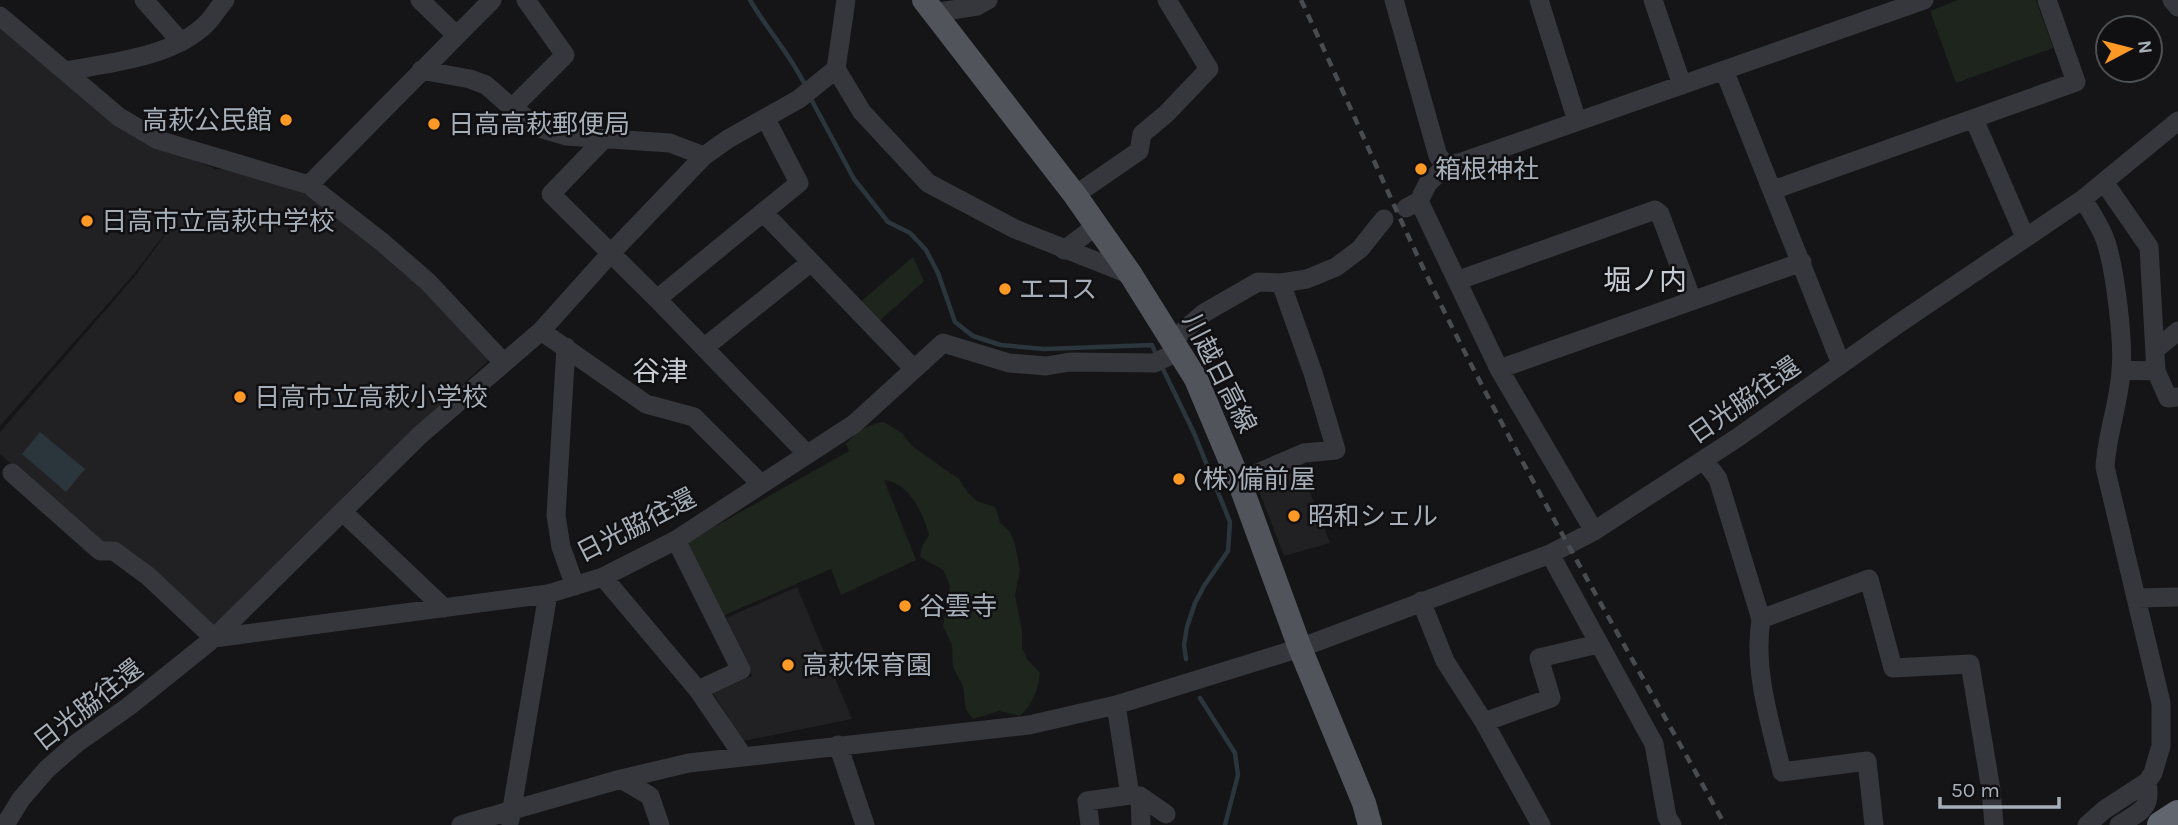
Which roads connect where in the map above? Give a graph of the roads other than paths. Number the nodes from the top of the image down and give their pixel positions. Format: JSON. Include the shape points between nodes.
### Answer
{"nodes":[{"id":1,"x":144,"y":0,"type":"edge"},
{"id":2,"x":225,"y":0,"type":"edge"},
{"id":3,"x":420,"y":0,"type":"edge"},
{"id":4,"x":492,"y":0,"type":"edge"},
{"id":5,"x":526,"y":0,"type":"edge"},
{"id":6,"x":846,"y":0,"type":"edge"},
{"id":7,"x":988,"y":0,"type":"edge"},
{"id":8,"x":1167,"y":0,"type":"edge"},
{"id":9,"x":1394,"y":0,"type":"edge"},
{"id":10,"x":1539,"y":0,"type":"edge"},
{"id":11,"x":1653,"y":0,"type":"edge"},
{"id":12,"x":1924,"y":0,"type":"edge"},
{"id":13,"x":2047,"y":0,"type":"edge"},
{"id":14,"x":2172,"y":0,"type":"edge"},
{"id":15,"x":928,"y":6,"type":"edge"},
{"id":16,"x":2178,"y":7,"type":"edge"},
{"id":17,"x":0,"y":16,"type":"edge"},
{"id":18,"x":457,"y":35,"type":"junction"},
{"id":19,"x":181,"y":42,"type":"junction"},
{"id":20,"x":836,"y":69,"type":"junction"},
{"id":21,"x":421,"y":70,"type":"junction"},
{"id":22,"x":65,"y":71,"type":"junction"},
{"id":23,"x":1724,"y":71,"type":"junction"},
{"id":24,"x":1682,"y":85,"type":"junction"},
{"id":25,"x":512,"y":108,"type":"junction"},
{"id":26,"x":766,"y":119,"type":"junction"},
{"id":27,"x":1974,"y":119,"type":"junction"},
{"id":28,"x":1577,"y":121,"type":"junction"},
{"id":29,"x":2178,"y":121,"type":"edge"},
{"id":30,"x":604,"y":139,"type":"junction"},
{"id":31,"x":704,"y":156,"type":"junction"},
{"id":32,"x":1447,"y":165,"type":"junction"},
{"id":33,"x":2104,"y":181,"type":"junction"},
{"id":34,"x":309,"y":185,"type":"junction"},
{"id":35,"x":1773,"y":190,"type":"junction"},
{"id":36,"x":1075,"y":195,"type":"junction"},
{"id":37,"x":2083,"y":199,"type":"junction"},
{"id":38,"x":763,"y":212,"type":"junction"},
{"id":39,"x":1384,"y":219,"type":"dead end"},
{"id":40,"x":1096,"y":226,"type":"junction"},
{"id":41,"x":2025,"y":237,"type":"junction"},
{"id":42,"x":1064,"y":250,"type":"junction"},
{"id":43,"x":611,"y":253,"type":"junction"},
{"id":44,"x":811,"y":262,"type":"junction"},
{"id":45,"x":1802,"y":262,"type":"junction"},
{"id":46,"x":1131,"y":275,"type":"junction"},
{"id":47,"x":1459,"y":280,"type":"junction"},
{"id":48,"x":1281,"y":283,"type":"junction"},
{"id":49,"x":657,"y":299,"type":"junction"},
{"id":50,"x":1692,"y":300,"type":"junction"},
{"id":51,"x":541,"y":331,"type":"junction"},
{"id":52,"x":2178,"y":331,"type":"edge"},
{"id":53,"x":566,"y":347,"type":"junction"},
{"id":54,"x":705,"y":347,"type":"junction"},
{"id":55,"x":2156,"y":349,"type":"junction"},
{"id":56,"x":1169,"y":353,"type":"junction"},
{"id":57,"x":503,"y":362,"type":"junction"},
{"id":58,"x":1841,"y":364,"type":"junction"},
{"id":59,"x":913,"y":368,"type":"junction"},
{"id":60,"x":1499,"y":369,"type":"junction"},
{"id":61,"x":2122,"y":370,"type":"junction"},
{"id":62,"x":2156,"y":371,"type":"junction"},
{"id":63,"x":2178,"y":397,"type":"edge"},
{"id":64,"x":807,"y":454,"type":"junction"},
{"id":65,"x":1704,"y":460,"type":"junction"},
{"id":66,"x":12,"y":473,"type":"dead end"},
{"id":67,"x":1239,"y":481,"type":"junction"},
{"id":68,"x":761,"y":484,"type":"junction"},
{"id":69,"x":343,"y":512,"type":"junction"},
{"id":70,"x":1594,"y":531,"type":"junction"},
{"id":71,"x":676,"y":540,"type":"junction"},
{"id":72,"x":1550,"y":554,"type":"junction"},
{"id":73,"x":603,"y":577,"type":"junction"},
{"id":74,"x":575,"y":586,"type":"junction"},
{"id":75,"x":548,"y":594,"type":"junction"},
{"id":76,"x":2178,"y":597,"type":"edge"},
{"id":77,"x":2137,"y":598,"type":"junction"},
{"id":78,"x":1421,"y":601,"type":"junction"},
{"id":79,"x":444,"y":608,"type":"junction"},
{"id":80,"x":1761,"y":619,"type":"junction"},
{"id":81,"x":214,"y":638,"type":"junction"},
{"id":82,"x":1598,"y":644,"type":"junction"},
{"id":83,"x":1300,"y":648,"type":"junction"},
{"id":84,"x":698,"y":690,"type":"junction"},
{"id":85,"x":1116,"y":705,"type":"junction"},
{"id":86,"x":1484,"y":722,"type":"junction"},
{"id":87,"x":838,"y":745,"type":"junction"},
{"id":88,"x":743,"y":756,"type":"junction"},
{"id":89,"x":621,"y":779,"type":"junction"},
{"id":90,"x":2147,"y":782,"type":"junction"},
{"id":91,"x":1135,"y":796,"type":"junction"},
{"id":92,"x":1166,"y":814,"type":"dead end"},
{"id":93,"x":2178,"y":814,"type":"edge"},
{"id":94,"x":510,"y":818,"type":"edge"},
{"id":95,"x":5,"y":825,"type":"edge"},
{"id":96,"x":461,"y":825,"type":"edge"},
{"id":97,"x":660,"y":825,"type":"edge"},
{"id":98,"x":865,"y":825,"type":"edge"},
{"id":99,"x":1090,"y":825,"type":"edge"},
{"id":100,"x":1141,"y":825,"type":"edge"},
{"id":101,"x":1370,"y":825,"type":"edge"},
{"id":102,"x":1541,"y":825,"type":"edge"},
{"id":103,"x":1672,"y":825,"type":"edge"},
{"id":104,"x":1874,"y":825,"type":"edge"},
{"id":105,"x":1994,"y":825,"type":"edge"},
{"id":106,"x":2087,"y":825,"type":"edge"},
{"id":107,"x":2119,"y":825,"type":"edge"},
{"id":108,"x":2161,"y":825,"type":"edge"}],
"edges":[{"from":1,"to":19,"type":"street"},
{"from":2,"to":19,"type":"street","via":[[207,23]]},
{"from":3,"to":18,"type":"street"},
{"from":4,"to":18,"type":"street"},
{"from":5,"to":25,"type":"street","via":[[565,55]]},
{"from":6,"to":20,"type":"street"},
{"from":7,"to":15,"type":"street","via":[[977,6]]},
{"from":8,"to":36,"type":"street","via":[[1209,69],[1142,134],[1139,151]]},
{"from":9,"to":32,"type":"street","via":[[1438,156]]},
{"from":10,"to":28,"type":"street"},
{"from":11,"to":24,"type":"street"},
{"from":12,"to":23,"type":"street"},
{"from":13,"to":27,"type":"street","via":[[2076,82]]},
{"from":14,"to":16,"type":"street"},
{"from":15,"to":36,"type":"main road","name":"川越日高線"},
{"from":17,"to":22,"type":"street"},
{"from":18,"to":21,"type":"street"},
{"from":19,"to":22,"type":"street","via":[[124,61]]},
{"from":20,"to":26,"type":"street"},
{"from":20,"to":42,"type":"street","via":[[862,112],[928,183]]},
{"from":21,"to":25,"type":"street","via":[[486,85]]},
{"from":21,"to":34,"type":"street"},
{"from":22,"to":34,"type":"street","via":[[119,117],[158,140]]},
{"from":23,"to":24,"type":"street"},
{"from":23,"to":35,"type":"street"},
{"from":24,"to":28,"type":"street"},
{"from":25,"to":30,"type":"street","via":[[542,129]]},
{"from":26,"to":31,"type":"street"},
{"from":26,"to":38,"type":"street","via":[[799,183]]},
{"from":27,"to":35,"type":"street"},
{"from":27,"to":41,"type":"street"},
{"from":28,"to":32,"type":"street"},
{"from":29,"to":33,"type":"street","name":"日光脇往還"},
{"from":30,"to":31,"type":"street","via":[[670,143]]},
{"from":30,"to":43,"type":"street","via":[[551,194]]},
{"from":31,"to":43,"type":"street"},
{"from":32,"to":47,"type":"street","via":[[1413,204]]},
{"from":33,"to":37,"type":"street","name":"日光脇往還"},
{"from":33,"to":55,"type":"street","via":[[2148,247]]},
{"from":34,"to":57,"type":"street","via":[[428,282]]},
{"from":35,"to":45,"type":"street"},
{"from":36,"to":40,"type":"main road","name":"川越日高線"},
{"from":37,"to":41,"type":"street","name":"日光脇往還"},
{"from":37,"to":61,"type":"street","via":[[2105,239],[2112,268]]},
{"from":38,"to":44,"type":"street"},
{"from":38,"to":49,"type":"street"},
{"from":39,"to":48,"type":"street","via":[[1360,249],[1336,267]]},
{"from":40,"to":42,"type":"street"},
{"from":40,"to":46,"type":"main road","name":"川越日高線"},
{"from":41,"to":58,"type":"street","name":"日光脇往還"},
{"from":42,"to":46,"type":"street"},
{"from":43,"to":49,"type":"street"},
{"from":43,"to":51,"type":"street"},
{"from":44,"to":54,"type":"street"},
{"from":44,"to":59,"type":"street"},
{"from":45,"to":50,"type":"street"},
{"from":45,"to":58,"type":"street"},
{"from":46,"to":56,"type":"main road","name":"川越日高線"},
{"from":47,"to":50,"type":"street","via":[[1655,210]]},
{"from":47,"to":60,"type":"street"},
{"from":48,"to":56,"type":"street","via":[[1258,282],[1204,313]]},
{"from":48,"to":67,"type":"street","via":[[1336,450],[1304,453]]},
{"from":49,"to":54,"type":"street"},
{"from":50,"to":60,"type":"street"},
{"from":51,"to":53,"type":"street"},
{"from":51,"to":57,"type":"street"},
{"from":52,"to":55,"type":"street"},
{"from":53,"to":68,"type":"street","via":[[646,404],[694,417]]},
{"from":53,"to":74,"type":"street","via":[[555,515]]},
{"from":54,"to":64,"type":"street"},
{"from":55,"to":62,"type":"street"},
{"from":56,"to":59,"type":"street","name":"日光脇往還","via":[[1046,366],[1009,363],[943,343]]},
{"from":56,"to":67,"type":"main road","name":"川越日高線","via":[[1196,379]]},
{"from":57,"to":69,"type":"street","via":[[420,435]]},
{"from":58,"to":65,"type":"street","name":"日光脇往還"},
{"from":59,"to":64,"type":"street","name":"日光脇往還","via":[[853,424]]},
{"from":60,"to":70,"type":"street"},
{"from":61,"to":62,"type":"street"},
{"from":61,"to":77,"type":"street","via":[[2105,467]]},
{"from":62,"to":63,"type":"street","via":[[2168,398]]},
{"from":64,"to":68,"type":"street","name":"日光脇往還"},
{"from":65,"to":70,"type":"street","name":"日光脇往還"},
{"from":65,"to":80,"type":"street","via":[[1718,479]]},
{"from":66,"to":81,"type":"street","via":[[100,551],[114,551],[148,576]]},
{"from":67,"to":83,"type":"main road","name":"川越日高線","via":[[1244,510]]},
{"from":68,"to":71,"type":"street","name":"日光脇往還"},
{"from":69,"to":79,"type":"street"},
{"from":69,"to":81,"type":"street"},
{"from":70,"to":72,"type":"street","name":"日光脇往還"},
{"from":71,"to":73,"type":"street","name":"日光脇往還"},
{"from":71,"to":84,"type":"street","via":[[741,670]]},
{"from":72,"to":78,"type":"street","name":"日光脇往還"},
{"from":72,"to":82,"type":"street"},
{"from":73,"to":74,"type":"street","name":"日光脇往還"},
{"from":73,"to":84,"type":"street"},
{"from":74,"to":75,"type":"street","name":"日光脇往還"},
{"from":75,"to":79,"type":"street","name":"日光脇往還"},
{"from":75,"to":94,"type":"street"},
{"from":76,"to":77,"type":"street"},
{"from":77,"to":90,"type":"street","via":[[2161,703],[2161,746]]},
{"from":78,"to":83,"type":"street","name":"日光脇往還"},
{"from":78,"to":86,"type":"street","via":[[1445,661]]},
{"from":79,"to":81,"type":"street","name":"日光脇往還"},
{"from":80,"to":104,"type":"street","via":[[1758,641],[1764,695],[1782,772],[1867,761]]},
{"from":80,"to":105,"type":"street","via":[[1869,579],[1893,668],[1970,664]]},
{"from":81,"to":95,"type":"street","name":"日光脇往還","via":[[47,769]]},
{"from":82,"to":86,"type":"street","via":[[1539,657],[1551,698]]},
{"from":82,"to":103,"type":"street","via":[[1654,744]]},
{"from":83,"to":85,"type":"street","name":"日光脇往還"},
{"from":83,"to":101,"type":"main road","name":"川越日高線"},
{"from":84,"to":88,"type":"street"},
{"from":85,"to":87,"type":"street","name":"日光脇往還","via":[[1029,725]]},
{"from":85,"to":91,"type":"street"},
{"from":86,"to":102,"type":"street"},
{"from":87,"to":88,"type":"street","name":"日光脇往還"},
{"from":87,"to":98,"type":"street"},
{"from":88,"to":89,"type":"street","name":"日光脇往還"},
{"from":89,"to":94,"type":"street","name":"日光脇往還"},
{"from":89,"to":97,"type":"street","via":[[650,796]]},
{"from":90,"to":106,"type":"street"},
{"from":90,"to":107,"type":"street","via":[[2150,797],[2146,807]]},
{"from":91,"to":92,"type":"street"},
{"from":91,"to":99,"type":"street","via":[[1087,801]]},
{"from":91,"to":100,"type":"street"},
{"from":93,"to":108,"type":"highway"},
{"from":94,"to":96,"type":"street","name":"日光脇往還"}]}
